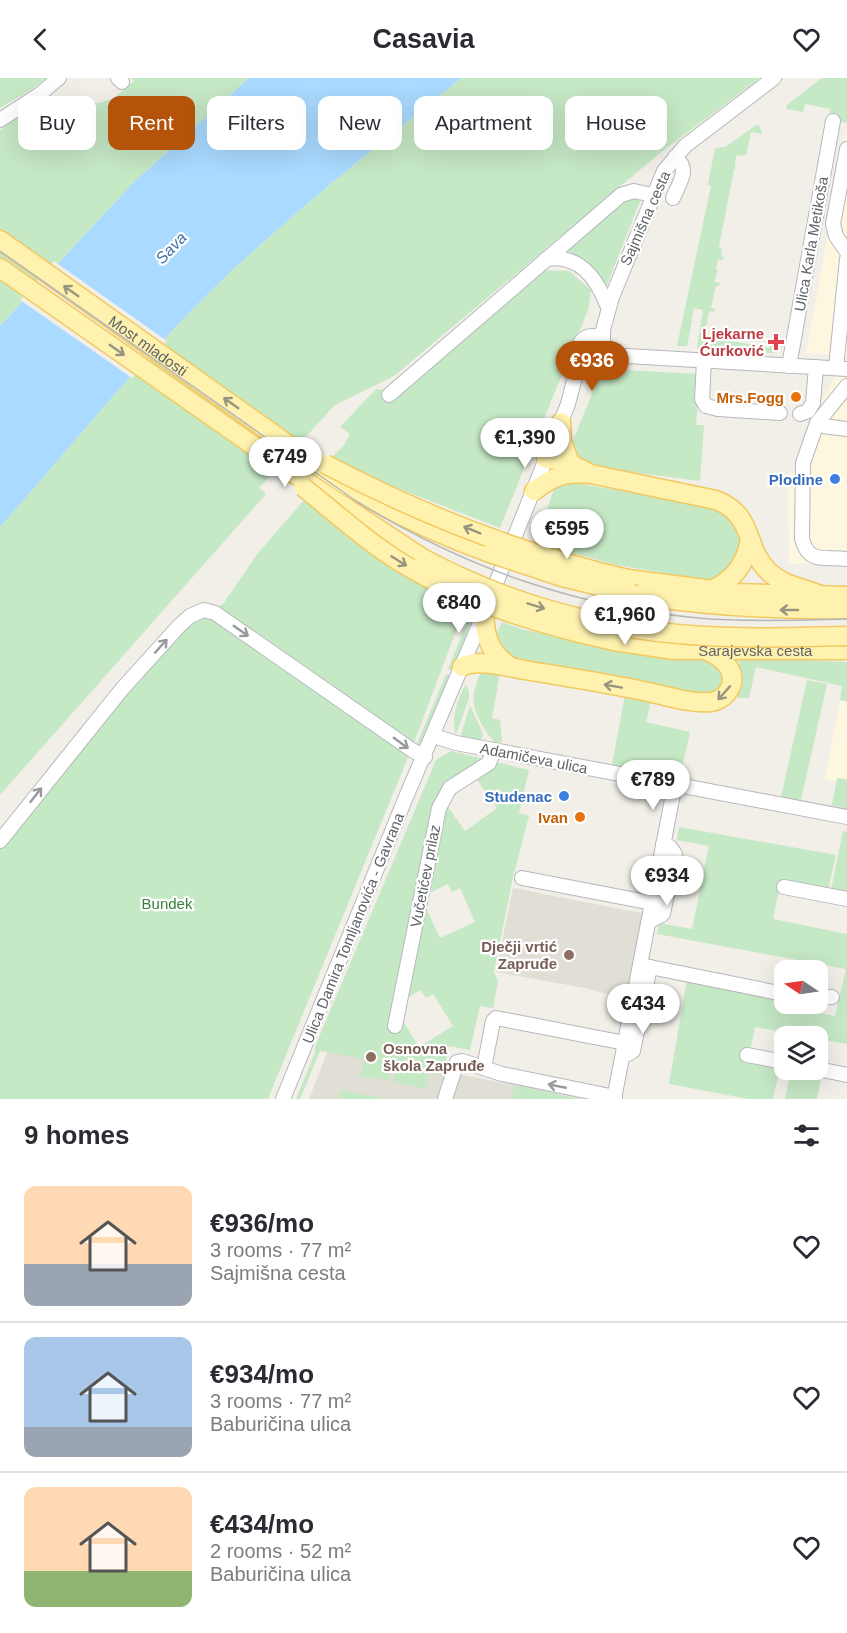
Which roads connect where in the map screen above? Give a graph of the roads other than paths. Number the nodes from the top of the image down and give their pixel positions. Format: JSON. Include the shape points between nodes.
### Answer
{"nodes":[{"id":1,"x":59,"y":78,"type":"edge"},
{"id":2,"x":774,"y":78,"type":"edge"},
{"id":3,"x":0,"y":120,"type":"edge"},
{"id":4,"x":833,"y":121,"type":"dead end"},
{"id":5,"x":847,"y":149,"type":"edge"},
{"id":6,"x":675,"y":157,"type":"junction"},
{"id":7,"x":652,"y":195,"type":"junction"},
{"id":8,"x":673,"y":198,"type":"dead end"},
{"id":9,"x":0,"y":240,"type":"edge"},
{"id":10,"x":847,"y":252,"type":"edge"},
{"id":11,"x":546,"y":259,"type":"junction"},
{"id":12,"x":0,"y":268,"type":"edge"},
{"id":13,"x":847,"y":269,"type":"edge"},
{"id":14,"x":845,"y":297,"type":"edge"},
{"id":15,"x":609,"y":301,"type":"junction"},
{"id":16,"x":844,"y":319,"type":"edge"},
{"id":17,"x":584,"y":339,"type":"junction"},
{"id":18,"x":601,"y":352,"type":"junction"},
{"id":19,"x":580,"y":354,"type":"junction"},
{"id":20,"x":704,"y":361,"type":"junction"},
{"id":21,"x":789,"y":366,"type":"junction"},
{"id":22,"x":816,"y":368,"type":"junction"},
{"id":23,"x":841,"y":369,"type":"edge"},
{"id":24,"x":847,"y":386,"type":"edge"},
{"id":25,"x":389,"y":395,"type":"dead end"},
{"id":26,"x":568,"y":404,"type":"junction"},
{"id":27,"x":780,"y":412,"type":"dead end"},
{"id":28,"x":800,"y":414,"type":"dead end"},
{"id":29,"x":561,"y":422,"type":"junction"},
{"id":30,"x":817,"y":423,"type":"junction"},
{"id":31,"x":847,"y":429,"type":"edge"},
{"id":32,"x":546,"y":459,"type":"junction"},
{"id":33,"x":281,"y":465,"type":"joint"},
{"id":34,"x":323,"y":466,"type":"junction"},
{"id":35,"x":569,"y":468,"type":"junction"},
{"id":36,"x":305,"y":484,"type":"junction"},
{"id":37,"x":534,"y":491,"type":"junction"},
{"id":38,"x":750,"y":540,"type":"junction"},
{"id":39,"x":847,"y":559,"type":"edge"},
{"id":40,"x":710,"y":591,"type":"junction"},
{"id":41,"x":823,"y":596,"type":"junction"},
{"id":42,"x":847,"y":596,"type":"edge"},
{"id":43,"x":847,"y":609,"type":"edge"},
{"id":44,"x":484,"y":612,"type":"junction"},
{"id":45,"x":847,"y":636,"type":"edge"},
{"id":46,"x":847,"y":650,"type":"edge"},
{"id":47,"x":707,"y":651,"type":"junction"},
{"id":48,"x":462,"y":667,"type":"junction"},
{"id":49,"x":511,"y":667,"type":"junction"},
{"id":50,"x":434,"y":736,"type":"junction"},
{"id":51,"x":494,"y":750,"type":"junction"},
{"id":52,"x":424,"y":757,"type":"junction"},
{"id":53,"x":675,"y":784,"type":"junction"},
{"id":54,"x":847,"y":817,"type":"edge"},
{"id":55,"x":0,"y":841,"type":"edge"},
{"id":56,"x":663,"y":844,"type":"junction"},
{"id":57,"x":522,"y":878,"type":"dead end"},
{"id":58,"x":784,"y":887,"type":"dead end"},
{"id":59,"x":847,"y":899,"type":"edge"},
{"id":60,"x":652,"y":903,"type":"junction"},
{"id":61,"x":648,"y":922,"type":"junction"},
{"id":62,"x":645,"y":966,"type":"junction"},
{"id":63,"x":774,"y":992,"type":"edge"},
{"id":64,"x":828,"y":997,"type":"edge"},
{"id":65,"x":832,"y":997,"type":"dead end"},
{"id":66,"x":395,"y":1026,"type":"dead end"},
{"id":67,"x":624,"y":1049,"type":"junction"},
{"id":68,"x":747,"y":1055,"type":"dead end"},
{"id":69,"x":774,"y":1060,"type":"edge"},
{"id":70,"x":484,"y":1068,"type":"junction"},
{"id":71,"x":828,"y":1071,"type":"edge"},
{"id":72,"x":847,"y":1075,"type":"edge"},
{"id":73,"x":615,"y":1098,"type":"edge"},
{"id":74,"x":283,"y":1099,"type":"edge"},
{"id":75,"x":446,"y":1099,"type":"edge"}],
"edges":[{"from":1,"to":3,"type":"street"},
{"from":2,"to":6,"type":"street","name":"Sajmišna cesta","via":[[701,132]]},
{"from":4,"to":21,"type":"street","name":"Ulica Karla Metikoša"},
{"from":5,"to":10,"type":"street","via":[[833,224]]},
{"from":6,"to":7,"type":"street","name":"Sajmišna cesta"},
{"from":6,"to":8,"type":"street","via":[[684,168]]},
{"from":7,"to":11,"type":"street","via":[[639,191],[621,195]]},
{"from":7,"to":15,"type":"street","name":"Sajmišna cesta"},
{"from":34,"to":9,"type":"main road","name":"Most mladosti","one_way":true},
{"from":11,"to":15,"type":"street","via":[[559,257],[579,264]]},
{"from":11,"to":25,"type":"street"},
{"from":12,"to":33,"type":"main road","name":"Most mladosti","one_way":true},
{"from":13,"to":14,"type":"street"},
{"from":14,"to":16,"type":"street"},
{"from":15,"to":17,"type":"street","name":"Sajmišna cesta"},
{"from":15,"to":18,"type":"street","name":"Sajmišna cesta"},
{"from":16,"to":23,"type":"street"},
{"from":17,"to":18,"type":"street","via":[[592,336]]},
{"from":17,"to":19,"type":"street","name":"Sajmišna cesta"},
{"from":18,"to":19,"type":"street","via":[[586,360]]},
{"from":18,"to":20,"type":"street"},
{"from":18,"to":26,"type":"street","name":"Sajmišna cesta"},
{"from":19,"to":26,"type":"street","name":"Sajmišna cesta"},
{"from":20,"to":21,"type":"street","via":[[719,368]]},
{"from":20,"to":27,"type":"street","via":[[702,399],[706,406]]},
{"from":21,"to":22,"type":"street"},
{"from":22,"to":23,"type":"street"},
{"from":22,"to":28,"type":"street","via":[[813,403]]},
{"from":24,"to":30,"type":"street"},
{"from":26,"to":29,"type":"street","name":"Sajmišna cesta"},
{"from":29,"to":32,"type":"street","name":"Sajmišna cesta"},
{"from":29,"to":35,"type":"main road"},
{"from":30,"to":31,"type":"street"},
{"from":30,"to":39,"type":"street","via":[[803,463],[802,539],[809,555]]},
{"from":32,"to":35,"type":"main road","via":[[557,459]]},
{"from":32,"to":37,"type":"street","name":"Sajmišna cesta"},
{"from":33,"to":36,"type":"main road","name":"Sarajevska cesta"},
{"from":40,"to":34,"type":"main road","one_way":true,"bridge":true,"via":[[628,579],[503,543]]},
{"from":43,"to":34,"type":"main road","one_way":true,"bridge":true,"via":[[705,605],[636,595],[562,577],[440,534],[373,500]]},
{"from":35,"to":37,"type":"main road"},
{"from":35,"to":38,"type":"main road","via":[[716,500],[736,512]]},
{"from":36,"to":45,"type":"main road","name":"Sarajevska cesta","one_way":true,"bridge":true,"via":[[424,560],[476,585],[555,612],[618,627],[676,634]]},
{"from":36,"to":47,"type":"main road","name":"Sarajevska cesta","one_way":true,"bridge":true,"via":[[381,549],[470,597],[521,617],[614,641]]},
{"from":37,"to":44,"type":"street","name":"Ulica Damira Tomljanovića - Gavrana"},
{"from":38,"to":40,"type":"main road","via":[[739,570]]},
{"from":38,"to":41,"type":"main road","via":[[763,566],[777,579]]},
{"from":40,"to":41,"type":"main road"},
{"from":41,"to":42,"type":"main road"},
{"from":44,"to":48,"type":"street","name":"Ulica Damira Tomljanovića - Gavrana"},
{"from":44,"to":49,"type":"main road","via":[[489,645]]},
{"from":46,"to":47,"type":"main road","name":"Sarajevska cesta"},
{"from":47,"to":49,"type":"main road","one_way":true,"via":[[726,663],[732,678],[729,691],[713,702]]},
{"from":48,"to":49,"type":"main road","via":[[475,662]]},
{"from":48,"to":50,"type":"street","name":"Ulica Damira Tomljanovića - Gavrana"},
{"from":50,"to":51,"type":"street","name":"Adamičeva ulica"},
{"from":50,"to":52,"type":"street","name":"Ulica Damira Tomljanovića - Gavrana"},
{"from":51,"to":53,"type":"street","name":"Adamičeva ulica"},
{"from":51,"to":66,"type":"street","name":"Vučetićev prilaz","via":[[489,763],[450,788],[439,808]]},
{"from":55,"to":52,"type":"street","one_way":true,"via":[[122,689],[179,626],[204,610],[215,613]]},
{"from":52,"to":74,"type":"street","name":"Ulica Damira Tomljanovića - Gavrana"},
{"from":53,"to":54,"type":"street","name":"Adamičeva ulica"},
{"from":53,"to":56,"type":"street"},
{"from":56,"to":60,"type":"street"},
{"from":56,"to":61,"type":"street","via":[[675,854],[663,914]]},
{"from":57,"to":60,"type":"street"},
{"from":58,"to":59,"type":"street"},
{"from":60,"to":61,"type":"street"},
{"from":61,"to":62,"type":"street"},
{"from":62,"to":63,"type":"street"},
{"from":62,"to":67,"type":"street","via":[[633,1051]]},
{"from":64,"to":65,"type":"street"},
{"from":67,"to":70,"type":"street","via":[[496,1018]]},
{"from":67,"to":73,"type":"street"},
{"from":68,"to":69,"type":"street"},
{"from":73,"to":70,"type":"street","one_way":true},
{"from":70,"to":75,"type":"street","via":[[458,1062]]},
{"from":71,"to":72,"type":"street"}]}
